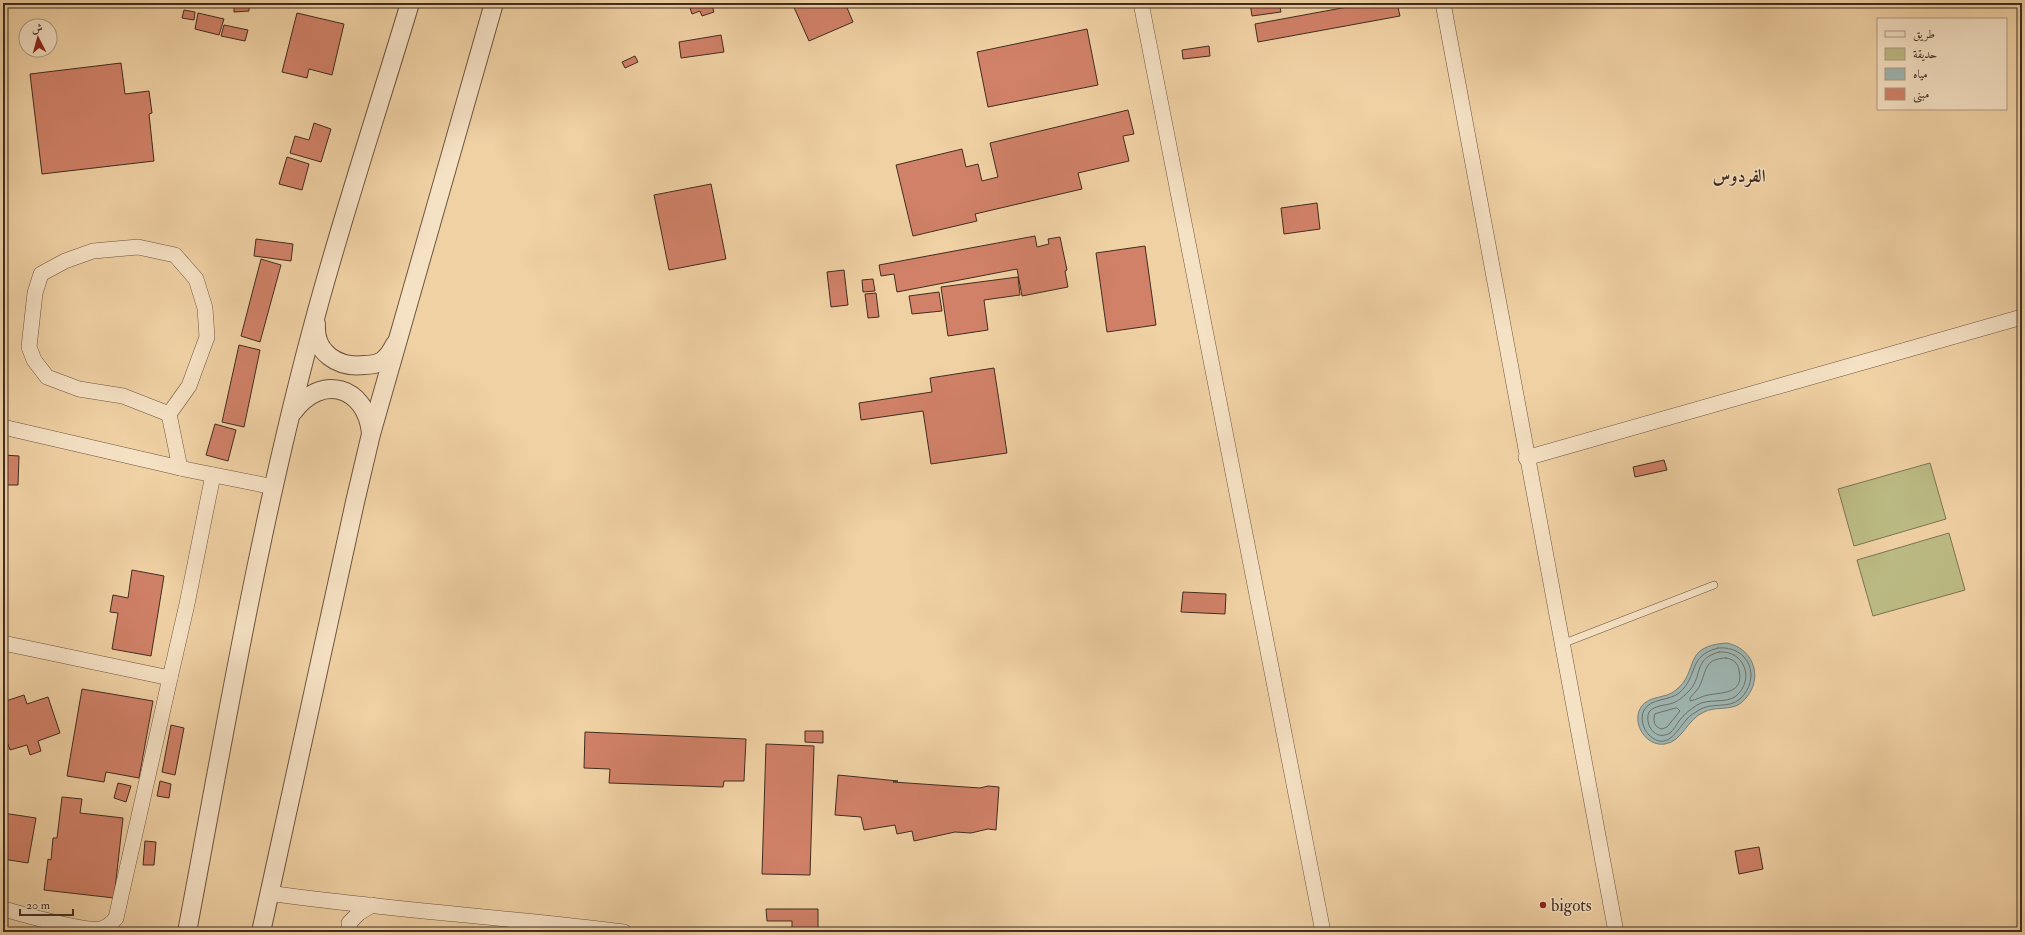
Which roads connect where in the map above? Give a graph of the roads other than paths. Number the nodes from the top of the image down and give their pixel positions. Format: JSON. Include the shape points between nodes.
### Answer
{"nodes":[{"id":1,"x":410,"y":3,"type":"edge"},
{"id":2,"x":495,"y":3,"type":"edge"},
{"id":3,"x":1141,"y":3,"type":"edge"},
{"id":4,"x":1443,"y":3,"type":"edge"},
{"id":5,"x":317,"y":312,"type":"junction"},
{"id":6,"x":2022,"y":318,"type":"edge"},
{"id":7,"x":399,"y":338,"type":"junction"},
{"id":8,"x":168,"y":414,"type":"junction"},
{"id":9,"x":292,"y":414,"type":"junction"},
{"id":10,"x":3,"y":427,"type":"edge"},
{"id":11,"x":372,"y":434,"type":"junction"},
{"id":12,"x":1526,"y":458,"type":"junction"},
{"id":13,"x":180,"y":468,"type":"junction"},
{"id":14,"x":213,"y":475,"type":"junction"},
{"id":15,"x":274,"y":487,"type":"junction"},
{"id":16,"x":1714,"y":585,"type":"dead end"},
{"id":17,"x":3,"y":644,"type":"edge"},
{"id":18,"x":1562,"y":644,"type":"junction"},
{"id":19,"x":170,"y":678,"type":"junction"},
{"id":20,"x":269,"y":893,"type":"junction"},
{"id":21,"x":372,"y":905,"type":"junction"},
{"id":22,"x":3,"y":909,"type":"edge"},
{"id":23,"x":186,"y":932,"type":"edge"},
{"id":24,"x":261,"y":932,"type":"edge"},
{"id":25,"x":351,"y":932,"type":"edge"},
{"id":26,"x":624,"y":932,"type":"edge"},
{"id":27,"x":1323,"y":932,"type":"edge"},
{"id":28,"x":1616,"y":932,"type":"edge"}],
"edges":[{"from":1,"to":5,"type":"street"},
{"from":2,"to":7,"type":"street"},
{"from":3,"to":27,"type":"street"},
{"from":4,"to":12,"type":"street"},
{"from":5,"to":7,"type":"street","via":[[317,342],[323,352],[344,365],[356,366],[381,361],[390,353]]},
{"from":5,"to":9,"type":"street"},
{"from":6,"to":12,"type":"street"},
{"from":7,"to":11,"type":"street"},
{"from":8,"to":8,"type":"street","via":[[123,396],[79,389],[47,377],[34,360],[29,347],[35,293],[41,274],[65,261],[93,251],[138,247],[175,255],[196,280],[205,308],[207,337],[189,386]]},
{"from":8,"to":13,"type":"street"},
{"from":9,"to":11,"type":"street","via":[[311,394],[339,390],[360,402],[370,421]]},
{"from":9,"to":15,"type":"street"},
{"from":10,"to":13,"type":"street"},
{"from":11,"to":20,"type":"street"},
{"from":12,"to":18,"type":"street"},
{"from":13,"to":14,"type":"street"},
{"from":14,"to":15,"type":"street"},
{"from":14,"to":19,"type":"street","via":[[188,604]]},
{"from":15,"to":23,"type":"street"},
{"from":16,"to":18,"type":"lane"},
{"from":17,"to":19,"type":"street"},
{"from":18,"to":28,"type":"street"},
{"from":19,"to":22,"type":"street","via":[[116,918],[109,926],[101,929],[86,928]]},
{"from":20,"to":21,"type":"street"},
{"from":20,"to":24,"type":"street"},
{"from":21,"to":25,"type":"street","via":[[349,923]]},
{"from":21,"to":26,"type":"street"}]}
